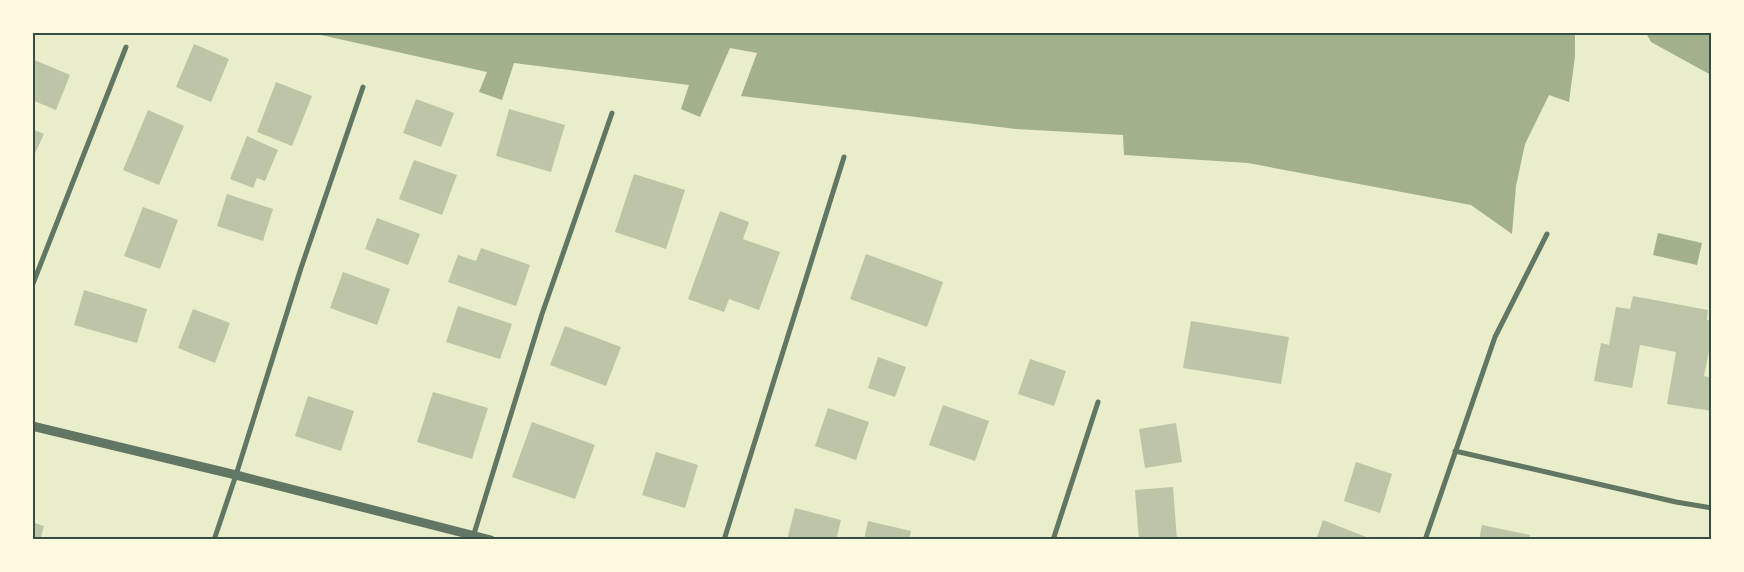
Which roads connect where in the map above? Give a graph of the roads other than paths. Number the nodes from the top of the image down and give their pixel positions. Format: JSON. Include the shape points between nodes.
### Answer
{"nodes":[{"id":1,"x":126,"y":47,"type":"dead end"},
{"id":2,"x":363,"y":87,"type":"dead end"},
{"id":3,"x":612,"y":113,"type":"dead end"},
{"id":4,"x":844,"y":157,"type":"dead end"},
{"id":5,"x":1546,"y":234,"type":"dead end"},
{"id":6,"x":32,"y":286,"type":"edge"},
{"id":7,"x":1098,"y":402,"type":"dead end"},
{"id":8,"x":32,"y":426,"type":"edge"},
{"id":9,"x":1455,"y":451,"type":"junction"},
{"id":10,"x":236,"y":475,"type":"junction"},
{"id":11,"x":1712,"y":508,"type":"edge"},
{"id":12,"x":473,"y":537,"type":"edge"},
{"id":13,"x":214,"y":540,"type":"edge"},
{"id":14,"x":491,"y":540,"type":"edge"},
{"id":15,"x":724,"y":540,"type":"edge"},
{"id":16,"x":1053,"y":540,"type":"edge"},
{"id":17,"x":1425,"y":540,"type":"edge"}],
"edges":[{"from":1,"to":6,"type":"street"},
{"from":2,"to":10,"type":"street","via":[[301,268]]},
{"from":3,"to":12,"type":"street","via":[[542,314]]},
{"from":4,"to":15,"type":"street"},
{"from":5,"to":9,"type":"street","via":[[1495,337]]},
{"from":7,"to":16,"type":"street"},
{"from":8,"to":10,"type":"street"},
{"from":9,"to":11,"type":"street"},
{"from":9,"to":17,"type":"street"},
{"from":10,"to":12,"type":"street"},
{"from":10,"to":13,"type":"street"},
{"from":12,"to":14,"type":"street"}]}
